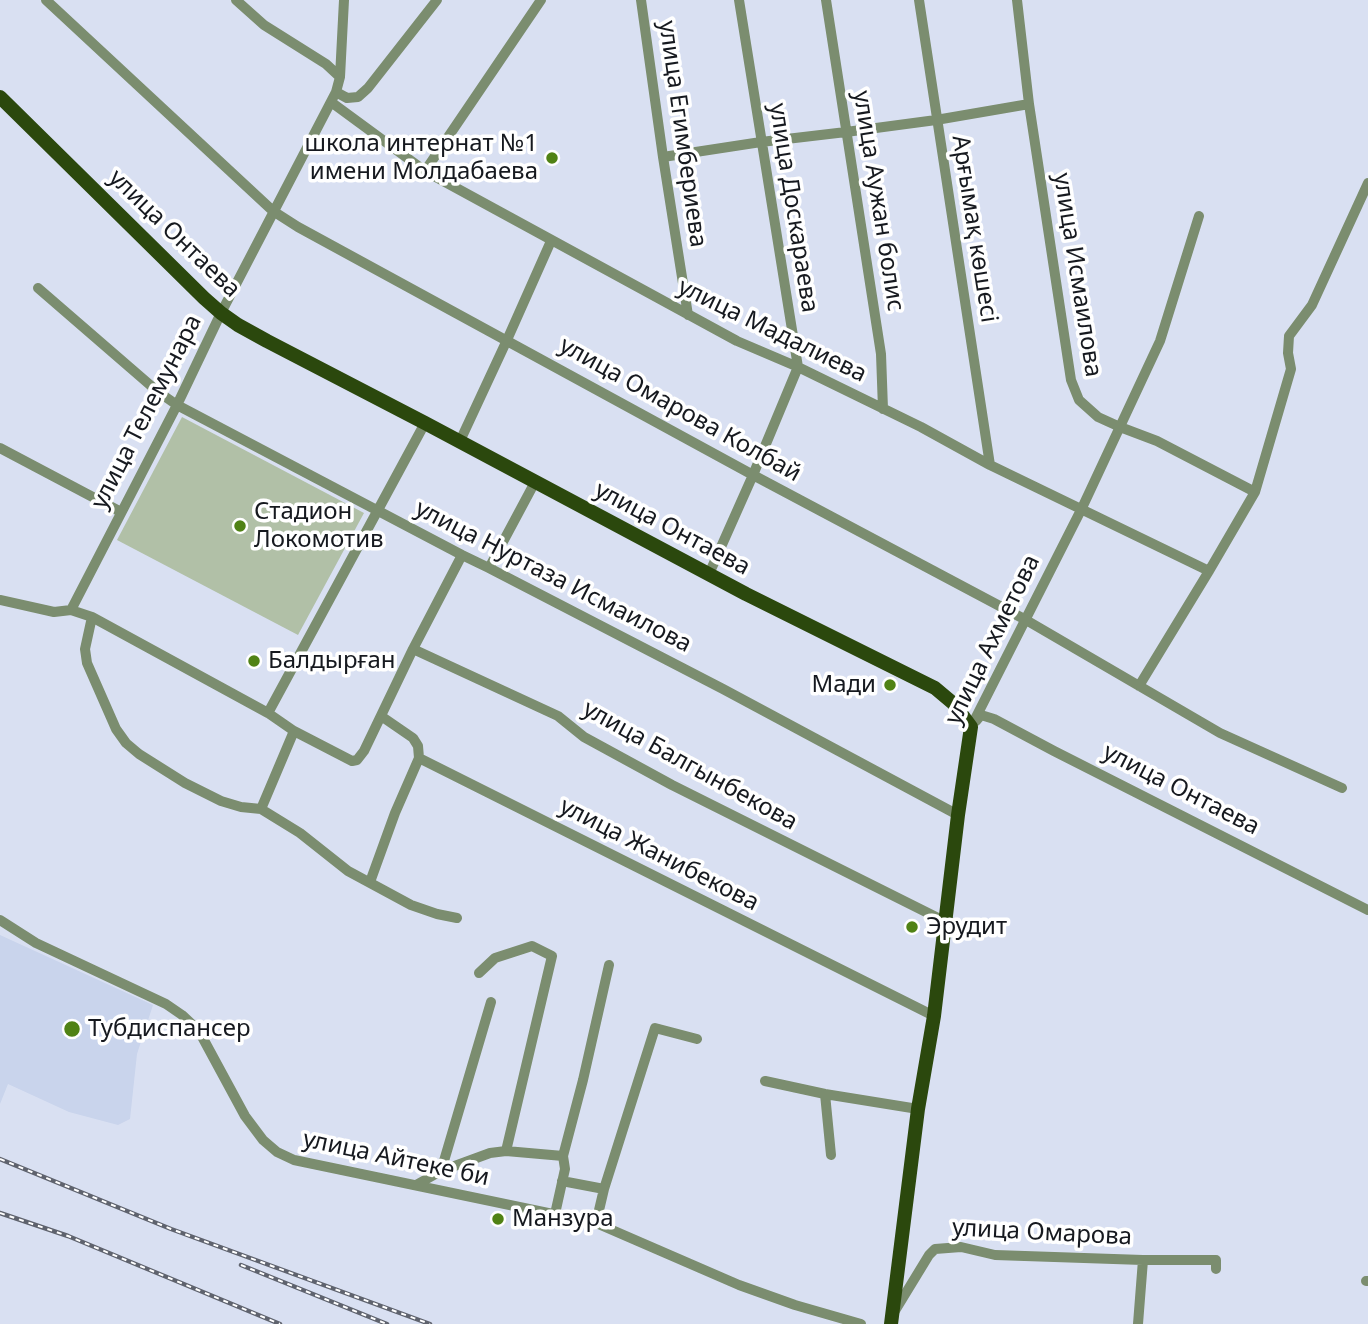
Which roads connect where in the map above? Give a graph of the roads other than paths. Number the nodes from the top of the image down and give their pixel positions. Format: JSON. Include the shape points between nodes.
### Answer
{"nodes":[{"id":1,"x":46,"y":0,"type":"edge"},
{"id":2,"x":236,"y":0,"type":"edge"},
{"id":3,"x":344,"y":0,"type":"edge"},
{"id":4,"x":437,"y":0,"type":"edge"},
{"id":5,"x":541,"y":0,"type":"edge"},
{"id":6,"x":641,"y":0,"type":"edge"},
{"id":7,"x":739,"y":0,"type":"edge"},
{"id":8,"x":826,"y":0,"type":"edge"},
{"id":9,"x":919,"y":0,"type":"edge"},
{"id":10,"x":1017,"y":0,"type":"edge"},
{"id":11,"x":340,"y":77,"type":"junction"},
{"id":12,"x":0,"y":97,"type":"edge"},
{"id":13,"x":334,"y":97,"type":"junction"},
{"id":14,"x":1029,"y":104,"type":"junction"},
{"id":15,"x":936,"y":120,"type":"junction"},
{"id":16,"x":846,"y":132,"type":"junction"},
{"id":17,"x":761,"y":142,"type":"junction"},
{"id":18,"x":663,"y":157,"type":"junction"},
{"id":19,"x":425,"y":171,"type":"junction"},
{"id":20,"x":1368,"y":183,"type":"edge"},
{"id":21,"x":273,"y":211,"type":"junction"},
{"id":22,"x":1199,"y":216,"type":"dead end"},
{"id":23,"x":551,"y":241,"type":"junction"},
{"id":24,"x":38,"y":288,"type":"dead end"},
{"id":25,"x":220,"y":313,"type":"junction"},
{"id":26,"x":688,"y":315,"type":"junction"},
{"id":27,"x":507,"y":340,"type":"junction"},
{"id":28,"x":797,"y":367,"type":"junction"},
{"id":29,"x":177,"y":405,"type":"junction"},
{"id":30,"x":883,"y":409,"type":"junction"},
{"id":31,"x":425,"y":423,"type":"junction"},
{"id":32,"x":1120,"y":427,"type":"junction"},
{"id":33,"x":460,"y":441,"type":"junction"},
{"id":34,"x":0,"y":447,"type":"edge"},
{"id":35,"x":990,"y":465,"type":"junction"},
{"id":36,"x":753,"y":475,"type":"junction"},
{"id":37,"x":535,"y":482,"type":"junction"},
{"id":38,"x":1255,"y":492,"type":"junction"},
{"id":39,"x":1082,"y":508,"type":"junction"},
{"id":40,"x":378,"y":511,"type":"junction"},
{"id":41,"x":121,"y":512,"type":"junction"},
{"id":42,"x":462,"y":555,"type":"junction"},
{"id":43,"x":489,"y":568,"type":"junction"},
{"id":44,"x":1209,"y":571,"type":"junction"},
{"id":45,"x":709,"y":573,"type":"junction"},
{"id":46,"x":0,"y":600,"type":"edge"},
{"id":47,"x":71,"y":610,"type":"junction"},
{"id":48,"x":92,"y":617,"type":"junction"},
{"id":49,"x":1026,"y":620,"type":"junction"},
{"id":50,"x":413,"y":649,"type":"junction"},
{"id":51,"x":1139,"y":686,"type":"junction"},
{"id":52,"x":268,"y":713,"type":"junction"},
{"id":53,"x":381,"y":716,"type":"junction"},
{"id":54,"x":971,"y":727,"type":"junction"},
{"id":55,"x":294,"y":731,"type":"junction"},
{"id":56,"x":419,"y":758,"type":"junction"},
{"id":57,"x":1342,"y":788,"type":"dead end"},
{"id":58,"x":261,"y":809,"type":"junction"},
{"id":59,"x":958,"y":815,"type":"junction"},
{"id":60,"x":370,"y":882,"type":"junction"},
{"id":61,"x":1368,"y":909,"type":"edge"},
{"id":62,"x":457,"y":918,"type":"dead end"},
{"id":63,"x":0,"y":920,"type":"edge"},
{"id":64,"x":946,"y":922,"type":"junction"},
{"id":65,"x":609,"y":965,"type":"dead end"},
{"id":66,"x":479,"y":972,"type":"dead end"},
{"id":67,"x":491,"y":1002,"type":"dead end"},
{"id":68,"x":934,"y":1016,"type":"junction"},
{"id":69,"x":697,"y":1039,"type":"dead end"},
{"id":70,"x":765,"y":1081,"type":"dead end"},
{"id":71,"x":825,"y":1094,"type":"junction"},
{"id":72,"x":918,"y":1109,"type":"junction"},
{"id":73,"x":506,"y":1151,"type":"junction"},
{"id":74,"x":831,"y":1155,"type":"dead end"},
{"id":75,"x":563,"y":1156,"type":"junction"},
{"id":76,"x":442,"y":1171,"type":"junction"},
{"id":77,"x":562,"y":1181,"type":"junction"},
{"id":78,"x":416,"y":1185,"type":"junction"},
{"id":79,"x":604,"y":1189,"type":"junction"},
{"id":80,"x":555,"y":1214,"type":"junction"},
{"id":81,"x":596,"y":1223,"type":"junction"},
{"id":82,"x":1143,"y":1260,"type":"junction"},
{"id":83,"x":1216,"y":1269,"type":"dead end"},
{"id":84,"x":891,"y":1320,"type":"edge"},
{"id":85,"x":861,"y":1324,"type":"edge"},
{"id":86,"x":1138,"y":1324,"type":"edge"}],
"edges":[{"from":1,"to":21,"type":"street","name":"улица Омарова Колбай"},
{"from":2,"to":11,"type":"street"},
{"from":3,"to":11,"type":"street","name":"улица Телемунара"},
{"from":4,"to":13,"type":"street","via":[[368,88],[358,97]]},
{"from":5,"to":19,"type":"street"},
{"from":6,"to":18,"type":"street","name":"улица Егимбериева"},
{"from":7,"to":17,"type":"street","name":"улица Доскараева"},
{"from":8,"to":16,"type":"street","name":"улица Аужан болис"},
{"from":9,"to":15,"type":"street","name":"Арғымақ көшесі"},
{"from":10,"to":14,"type":"street","name":"улица Исмаилова"},
{"from":11,"to":13,"type":"street","name":"улица Телемунара"},
{"from":12,"to":25,"type":"main road","name":"улица Онтаева"},
{"from":13,"to":19,"type":"street","name":"улица Мадалиева"},
{"from":13,"to":21,"type":"street","name":"улица Телемунара"},
{"from":14,"to":15,"type":"street"},
{"from":14,"to":32,"type":"street","name":"улица Исмаилова","via":[[1071,380],[1079,400]]},
{"from":15,"to":16,"type":"street"},
{"from":15,"to":35,"type":"street","name":"Арғымақ көшесі"},
{"from":16,"to":17,"type":"street"},
{"from":16,"to":30,"type":"street","name":"улица Аужан болис","via":[[881,354]]},
{"from":17,"to":18,"type":"street"},
{"from":17,"to":28,"type":"street","name":"улица Доскараева"},
{"from":18,"to":26,"type":"street","name":"улица Егимбериева"},
{"from":19,"to":23,"type":"street","name":"улица Мадалиева"},
{"from":20,"to":38,"type":"street","via":[[1312,305],[1289,336],[1291,369]]},
{"from":21,"to":25,"type":"street","name":"улица Телемунара"},
{"from":21,"to":27,"type":"street","name":"улица Омарова Колбай"},
{"from":22,"to":32,"type":"street","name":"улица Ахметова","via":[[1160,341]]},
{"from":23,"to":26,"type":"street","name":"улица Мадалиева"},
{"from":23,"to":27,"type":"street"},
{"from":24,"to":29,"type":"street","name":"улица Нуртаза Исмаилова"},
{"from":25,"to":29,"type":"street","name":"улица Телемунара"},
{"from":25,"to":31,"type":"main road","name":"улица Онтаева"},
{"from":26,"to":28,"type":"street","name":"улица Мадалиева"},
{"from":27,"to":33,"type":"street"},
{"from":27,"to":36,"type":"street","name":"улица Омарова Колбай"},
{"from":28,"to":30,"type":"street","name":"улица Мадалиева"},
{"from":28,"to":36,"type":"street"},
{"from":29,"to":40,"type":"street","name":"улица Нуртаза Исмаилова"},
{"from":29,"to":41,"type":"street","name":"улица Телемунара"},
{"from":30,"to":35,"type":"street","name":"улица Мадалиева"},
{"from":31,"to":33,"type":"main road","name":"улица Онтаева"},
{"from":31,"to":40,"type":"street"},
{"from":32,"to":38,"type":"street","name":"улица Исмаилова"},
{"from":32,"to":39,"type":"street","name":"улица Ахметова"},
{"from":33,"to":37,"type":"main road","name":"улица Онтаева"},
{"from":34,"to":41,"type":"street"},
{"from":35,"to":39,"type":"street","name":"улица Мадалиева"},
{"from":36,"to":45,"type":"street"},
{"from":36,"to":49,"type":"street","name":"улица Омарова Колбай"},
{"from":37,"to":43,"type":"street"},
{"from":37,"to":45,"type":"main road","name":"улица Онтаева"},
{"from":38,"to":44,"type":"street"},
{"from":39,"to":44,"type":"street","name":"улица Мадалиева"},
{"from":39,"to":49,"type":"street","name":"улица Ахметова"},
{"from":40,"to":42,"type":"street","name":"улица Нуртаза Исмаилова"},
{"from":40,"to":52,"type":"street"},
{"from":41,"to":47,"type":"street","name":"улица Телемунара"},
{"from":42,"to":43,"type":"street","name":"улица Нуртаза Исмаилова"},
{"from":42,"to":50,"type":"street"},
{"from":43,"to":59,"type":"street","name":"улица Нуртаза Исмаилова"},
{"from":44,"to":51,"type":"street"},
{"from":45,"to":54,"type":"main road","name":"улица Онтаева","via":[[935,688]]},
{"from":46,"to":47,"type":"street","via":[[54,612]]},
{"from":47,"to":48,"type":"street"},
{"from":48,"to":52,"type":"street"},
{"from":48,"to":58,"type":"street","via":[[85,649],[87,663],[126,743],[162,770],[221,801]]},
{"from":49,"to":51,"type":"street","name":"улица Омарова Колбай"},
{"from":49,"to":54,"type":"street","name":"улица Ахметова"},
{"from":50,"to":53,"type":"street"},
{"from":50,"to":64,"type":"street","name":"улица Балгынбекова","via":[[558,716],[584,737],[672,785]]},
{"from":51,"to":57,"type":"street","name":"улица Омарова Колбай","via":[[1220,733]]},
{"from":52,"to":55,"type":"street"},
{"from":53,"to":55,"type":"street","via":[[364,751],[352,761]]},
{"from":53,"to":56,"type":"street","via":[[413,738]]},
{"from":54,"to":59,"type":"main road","name":"улица Ахметова"},
{"from":54,"to":61,"type":"street","name":"улица Онтаева","via":[[981,715],[995,719]]},
{"from":55,"to":58,"type":"street"},
{"from":56,"to":60,"type":"street"},
{"from":56,"to":68,"type":"street","name":"улица Жанибекова"},
{"from":58,"to":60,"type":"street"},
{"from":59,"to":64,"type":"main road","name":"улица Ахметова"},
{"from":60,"to":62,"type":"street","via":[[411,905]]},
{"from":63,"to":78,"type":"street","name":"улица Айтеке би","via":[[36,943],[182,1015],[199,1031],[245,1116],[277,1152],[294,1160]]},
{"from":64,"to":68,"type":"main road","name":"улица Ахметова"},
{"from":65,"to":75,"type":"street"},
{"from":66,"to":73,"type":"street","via":[[495,958],[532,946],[552,956]]},
{"from":67,"to":76,"type":"street"},
{"from":68,"to":72,"type":"main road","name":"улица Ахметова"},
{"from":69,"to":79,"type":"street","via":[[655,1028]]},
{"from":70,"to":71,"type":"street"},
{"from":71,"to":72,"type":"street"},
{"from":71,"to":74,"type":"street"},
{"from":72,"to":84,"type":"main road","name":"улица Ахметова"},
{"from":73,"to":75,"type":"street"},
{"from":73,"to":76,"type":"street"},
{"from":75,"to":77,"type":"street"},
{"from":76,"to":78,"type":"street"},
{"from":77,"to":79,"type":"street"},
{"from":77,"to":80,"type":"street"},
{"from":78,"to":80,"type":"street","name":"улица Айтеке би"},
{"from":79,"to":81,"type":"street"},
{"from":80,"to":81,"type":"street","name":"улица Айтеке би"},
{"from":81,"to":85,"type":"street","name":"улица Айтеке би","via":[[739,1284]]},
{"from":82,"to":83,"type":"street","name":"улица Омарова","via":[[1216,1260]]},
{"from":82,"to":84,"type":"street","name":"улица Омарова","via":[[935,1249]]},
{"from":82,"to":86,"type":"street","name":"улица Омарова"}]}
